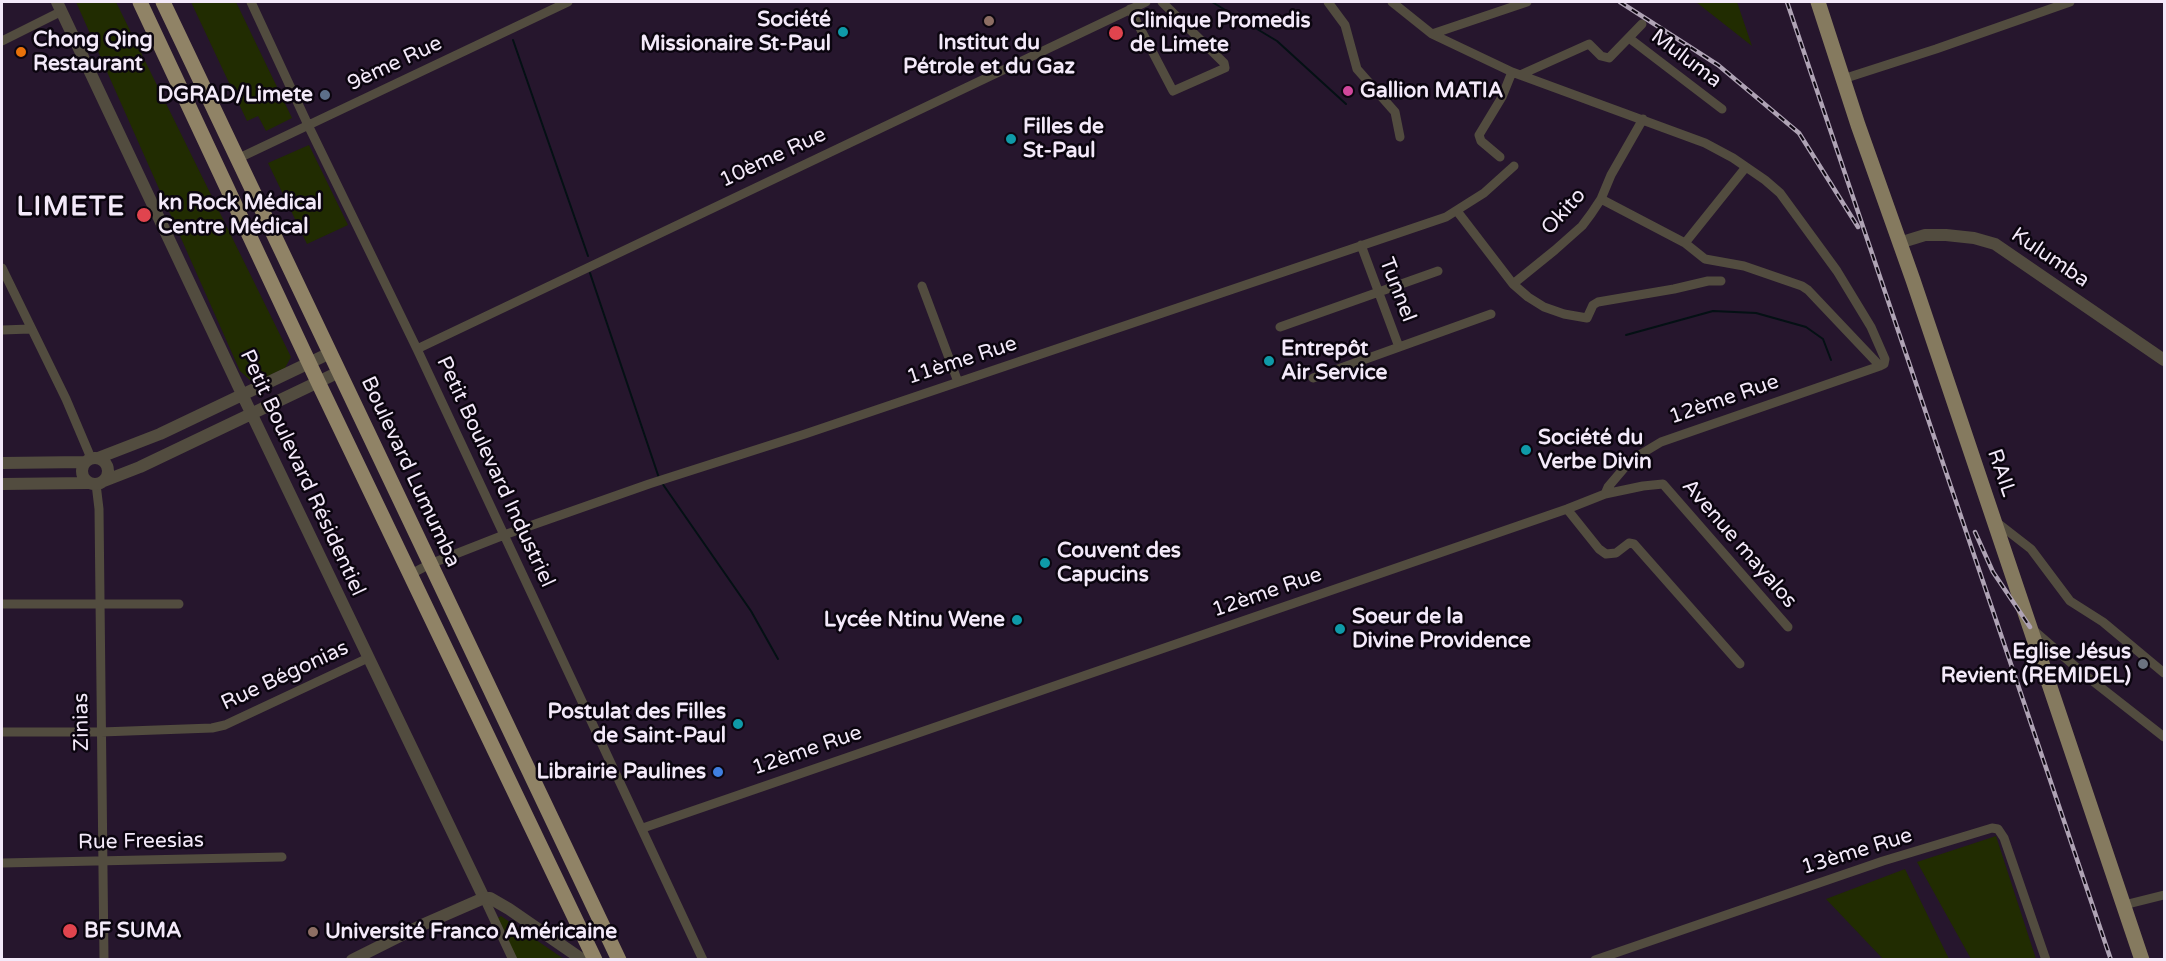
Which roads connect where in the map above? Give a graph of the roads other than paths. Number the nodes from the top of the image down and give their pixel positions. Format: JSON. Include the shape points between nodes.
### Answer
{"nodes":[{"id":1,"x":140,"y":2,"type":"edge"},
{"id":2,"x":163,"y":2,"type":"edge"},
{"id":3,"x":251,"y":2,"type":"edge"},
{"id":4,"x":568,"y":2,"type":"edge"},
{"id":5,"x":1146,"y":2,"type":"edge"},
{"id":6,"x":1162,"y":2,"type":"edge"},
{"id":7,"x":1328,"y":2,"type":"edge"},
{"id":8,"x":1527,"y":2,"type":"edge"},
{"id":9,"x":1818,"y":2,"type":"edge"},
{"id":10,"x":2070,"y":2,"type":"edge"},
{"id":11,"x":1399,"y":3,"type":"edge"},
{"id":12,"x":60,"y":6,"type":"edge"},
{"id":13,"x":1130,"y":9,"type":"junction"},
{"id":14,"x":1642,"y":24,"type":"dead end"},
{"id":15,"x":1432,"y":34,"type":"junction"},
{"id":16,"x":1629,"y":38,"type":"junction"},
{"id":17,"x":2,"y":41,"type":"edge"},
{"id":18,"x":1516,"y":74,"type":"junction"},
{"id":19,"x":1843,"y":79,"type":"junction"},
{"id":20,"x":1722,"y":109,"type":"dead end"},
{"id":21,"x":1642,"y":119,"type":"junction"},
{"id":22,"x":308,"y":125,"type":"junction"},
{"id":23,"x":1400,"y":137,"type":"dead end"},
{"id":24,"x":1500,"y":157,"type":"dead end"},
{"id":25,"x":237,"y":159,"type":"junction"},
{"id":26,"x":1514,"y":166,"type":"dead end"},
{"id":27,"x":1746,"y":167,"type":"junction"},
{"id":28,"x":1601,"y":199,"type":"junction"},
{"id":29,"x":1457,"y":211,"type":"junction"},
{"id":30,"x":1685,"y":243,"type":"junction"},
{"id":31,"x":1899,"y":243,"type":"junction"},
{"id":32,"x":1361,"y":245,"type":"junction"},
{"id":33,"x":2,"y":268,"type":"edge"},
{"id":34,"x":1438,"y":271,"type":"dead end"},
{"id":35,"x":1721,"y":281,"type":"dead end"},
{"id":36,"x":1513,"y":284,"type":"junction"},
{"id":37,"x":922,"y":286,"type":"dead end"},
{"id":38,"x":1378,"y":291,"type":"junction"},
{"id":39,"x":1491,"y":314,"type":"dead end"},
{"id":40,"x":1280,"y":327,"type":"dead end"},
{"id":41,"x":30,"y":329,"type":"junction"},
{"id":42,"x":2,"y":330,"type":"edge"},
{"id":43,"x":1399,"y":347,"type":"junction"},
{"id":44,"x":417,"y":349,"type":"junction"},
{"id":45,"x":330,"y":353,"type":"junction"},
{"id":46,"x":2164,"y":360,"type":"edge"},
{"id":47,"x":309,"y":363,"type":"junction"},
{"id":48,"x":1882,"y":365,"type":"junction"},
{"id":49,"x":339,"y":372,"type":"junction"},
{"id":50,"x":1313,"y":378,"type":"dead end"},
{"id":51,"x":318,"y":382,"type":"junction"},
{"id":52,"x":958,"y":382,"type":"junction"},
{"id":53,"x":242,"y":394,"type":"junction"},
{"id":54,"x":252,"y":414,"type":"junction"},
{"id":55,"x":92,"y":460,"type":"junction"},
{"id":56,"x":2,"y":463,"type":"edge"},
{"id":57,"x":96,"y":483,"type":"junction"},
{"id":58,"x":2,"y":484,"type":"edge"},
{"id":59,"x":1605,"y":494,"type":"junction"},
{"id":60,"x":1567,"y":509,"type":"junction"},
{"id":61,"x":1995,"y":521,"type":"junction"},
{"id":62,"x":504,"y":535,"type":"junction"},
{"id":63,"x":430,"y":564,"type":"junction"},
{"id":64,"x":411,"y":574,"type":"junction"},
{"id":65,"x":2,"y":604,"type":"edge"},
{"id":66,"x":99,"y":604,"type":"junction"},
{"id":67,"x":179,"y":604,"type":"dead end"},
{"id":68,"x":1788,"y":627,"type":"dead end"},
{"id":69,"x":2030,"y":627,"type":"junction"},
{"id":70,"x":368,"y":658,"type":"junction"},
{"id":71,"x":1740,"y":664,"type":"dead end"},
{"id":72,"x":2164,"y":673,"type":"edge"},
{"id":73,"x":2,"y":732,"type":"edge"},
{"id":74,"x":101,"y":732,"type":"junction"},
{"id":75,"x":2164,"y":737,"type":"edge"},
{"id":76,"x":643,"y":828,"type":"junction"},
{"id":77,"x":282,"y":857,"type":"dead end"},
{"id":78,"x":104,"y":861,"type":"junction"},
{"id":79,"x":2,"y":863,"type":"edge"},
{"id":80,"x":2164,"y":895,"type":"edge"},
{"id":81,"x":484,"y":898,"type":"junction"},
{"id":82,"x":2124,"y":905,"type":"junction"},
{"id":83,"x":104,"y":960,"type":"edge"},
{"id":84,"x":351,"y":960,"type":"edge"},
{"id":85,"x":513,"y":960,"type":"edge"},
{"id":86,"x":583,"y":960,"type":"edge"},
{"id":87,"x":595,"y":960,"type":"edge"},
{"id":88,"x":619,"y":960,"type":"edge"},
{"id":89,"x":703,"y":960,"type":"edge"},
{"id":90,"x":1595,"y":960,"type":"edge"},
{"id":91,"x":2046,"y":960,"type":"edge"},
{"id":92,"x":2142,"y":960,"type":"edge"}],
"edges":[{"from":1,"to":47,"type":"highway","name":"Boulevard Lumumba"},
{"from":2,"to":25,"type":"highway","name":"Boulevard Lumumba"},
{"from":3,"to":22,"type":"street","name":"Petit Boulevard Industriel"},
{"from":4,"to":22,"type":"street","name":"9ème Rue"},
{"from":5,"to":13,"type":"street","name":"10ème Rue"},
{"from":6,"to":13,"type":"street","via":[[1224,63],[1224,68],[1173,91]]},
{"from":7,"to":23,"type":"street","via":[[1345,25],[1357,69],[1395,112]]},
{"from":8,"to":15,"type":"street"},
{"from":9,"to":19,"type":"main road","name":"RAIL"},
{"from":10,"to":19,"type":"street"},
{"from":11,"to":15,"type":"street"},
{"from":12,"to":17,"type":"street"},
{"from":12,"to":53,"type":"street","name":"Petit Boulevard Résidentiel"},
{"from":13,"to":44,"type":"street","name":"10ème Rue"},
{"from":14,"to":16,"type":"street"},
{"from":15,"to":18,"type":"street"},
{"from":16,"to":18,"type":"street","via":[[1609,58],[1589,44]]},
{"from":16,"to":20,"type":"street","name":"Muluma"},
{"from":18,"to":21,"type":"street"},
{"from":18,"to":24,"type":"street","via":[[1479,135]]},
{"from":19,"to":31,"type":"main road","name":"RAIL"},
{"from":21,"to":27,"type":"street","via":[[1705,143]]},
{"from":21,"to":28,"type":"street","name":"Okito"},
{"from":22,"to":25,"type":"street","name":"9ème Rue"},
{"from":22,"to":44,"type":"street","name":"Petit Boulevard Industriel"},
{"from":25,"to":45,"type":"highway","name":"Boulevard Lumumba"},
{"from":26,"to":29,"type":"street","name":"11ème Rue"},
{"from":27,"to":30,"type":"street"},
{"from":27,"to":48,"type":"street","via":[[1780,193],[1812,235],[1871,327],[1885,359]]},
{"from":28,"to":30,"type":"street"},
{"from":28,"to":36,"type":"street","name":"Okito","via":[[1582,226]]},
{"from":29,"to":32,"type":"street","name":"11ème Rue"},
{"from":29,"to":36,"type":"street"},
{"from":30,"to":48,"type":"street","via":[[1705,259],[1743,266],[1802,286]]},
{"from":31,"to":46,"type":"street","name":"Kulumba","via":[[1925,235],[1946,235],[1995,244]]},
{"from":31,"to":61,"type":"main road","name":"RAIL"},
{"from":32,"to":38,"type":"street","name":"Tunnel"},
{"from":32,"to":52,"type":"street","name":"11ème Rue"},
{"from":33,"to":41,"type":"street"},
{"from":34,"to":38,"type":"street"},
{"from":35,"to":36,"type":"street","via":[[1598,302],[1587,318],[1544,307]]},
{"from":37,"to":52,"type":"street"},
{"from":38,"to":40,"type":"street"},
{"from":38,"to":43,"type":"street","name":"Tunnel"},
{"from":39,"to":43,"type":"street"},
{"from":41,"to":42,"type":"street"},
{"from":41,"to":55,"type":"street"},
{"from":43,"to":50,"type":"street"},
{"from":44,"to":62,"type":"street","name":"Petit Boulevard Industriel"},
{"from":45,"to":47,"type":"street"},
{"from":45,"to":49,"type":"highway","name":"Boulevard Lumumba"},
{"from":47,"to":51,"type":"highway","name":"Boulevard Lumumba"},
{"from":47,"to":53,"type":"street"},
{"from":48,"to":59,"type":"street","name":"12ème Rue","via":[[1661,442],[1631,460]]},
{"from":49,"to":51,"type":"street"},
{"from":49,"to":63,"type":"highway","name":"Boulevard Lumumba"},
{"from":51,"to":54,"type":"street"},
{"from":51,"to":64,"type":"highway","name":"Boulevard Lumumba"},
{"from":52,"to":62,"type":"street","name":"11ème Rue"},
{"from":53,"to":54,"type":"street","name":"Petit Boulevard Résidentiel"},
{"from":53,"to":55,"type":"street","via":[[160,434]]},
{"from":54,"to":57,"type":"street","via":[[140,467]]},
{"from":54,"to":70,"type":"street","name":"Petit Boulevard Résidentiel"},
{"from":55,"to":56,"type":"street"},
{"from":55,"to":57,"type":"street","via":[[81,473]]},
{"from":55,"to":57,"type":"street","via":[[108,468],[108,473]]},
{"from":57,"to":58,"type":"street"},
{"from":57,"to":66,"type":"street","name":"Zinias"},
{"from":59,"to":60,"type":"street","name":"12ème Rue"},
{"from":59,"to":68,"type":"street","name":"Avenue mayalos","via":[[1663,484]]},
{"from":60,"to":71,"type":"street","via":[[1606,554],[1634,544]]},
{"from":60,"to":76,"type":"street","name":"12ème Rue"},
{"from":61,"to":69,"type":"main road","name":"RAIL"},
{"from":61,"to":72,"type":"street","via":[[2031,549],[2070,601],[2103,622]]},
{"from":62,"to":63,"type":"street","name":"11ème Rue"},
{"from":62,"to":76,"type":"street","name":"Petit Boulevard Industriel"},
{"from":63,"to":64,"type":"street","name":"11ème Rue"},
{"from":63,"to":88,"type":"highway","name":"Boulevard Lumumba"},
{"from":64,"to":87,"type":"highway","name":"Boulevard Lumumba"},
{"from":65,"to":66,"type":"street"},
{"from":66,"to":67,"type":"street"},
{"from":66,"to":74,"type":"street","name":"Zinias"},
{"from":69,"to":75,"type":"street"},
{"from":69,"to":82,"type":"main road","name":"RAIL"},
{"from":70,"to":74,"type":"street","name":"Rue Bégonias","via":[[225,725]]},
{"from":70,"to":81,"type":"street","name":"Petit Boulevard Résidentiel"},
{"from":73,"to":74,"type":"street","name":"Rue Bégonias"},
{"from":74,"to":78,"type":"street","name":"Zinias"},
{"from":76,"to":89,"type":"street","name":"Petit Boulevard Industriel"},
{"from":77,"to":78,"type":"street","name":"Rue Freesias"},
{"from":78,"to":79,"type":"street","name":"Rue Freesias"},
{"from":78,"to":83,"type":"street","name":"Zinias"},
{"from":80,"to":82,"type":"street"},
{"from":81,"to":84,"type":"street"},
{"from":81,"to":85,"type":"street","name":"Petit Boulevard Résidentiel"},
{"from":81,"to":86,"type":"street","via":[[502,904]]},
{"from":82,"to":92,"type":"main road","name":"RAIL"},
{"from":90,"to":91,"type":"street","name":"13ème Rue","via":[[1850,872],[1992,828],[1998,829],[2004,838]]}]}
